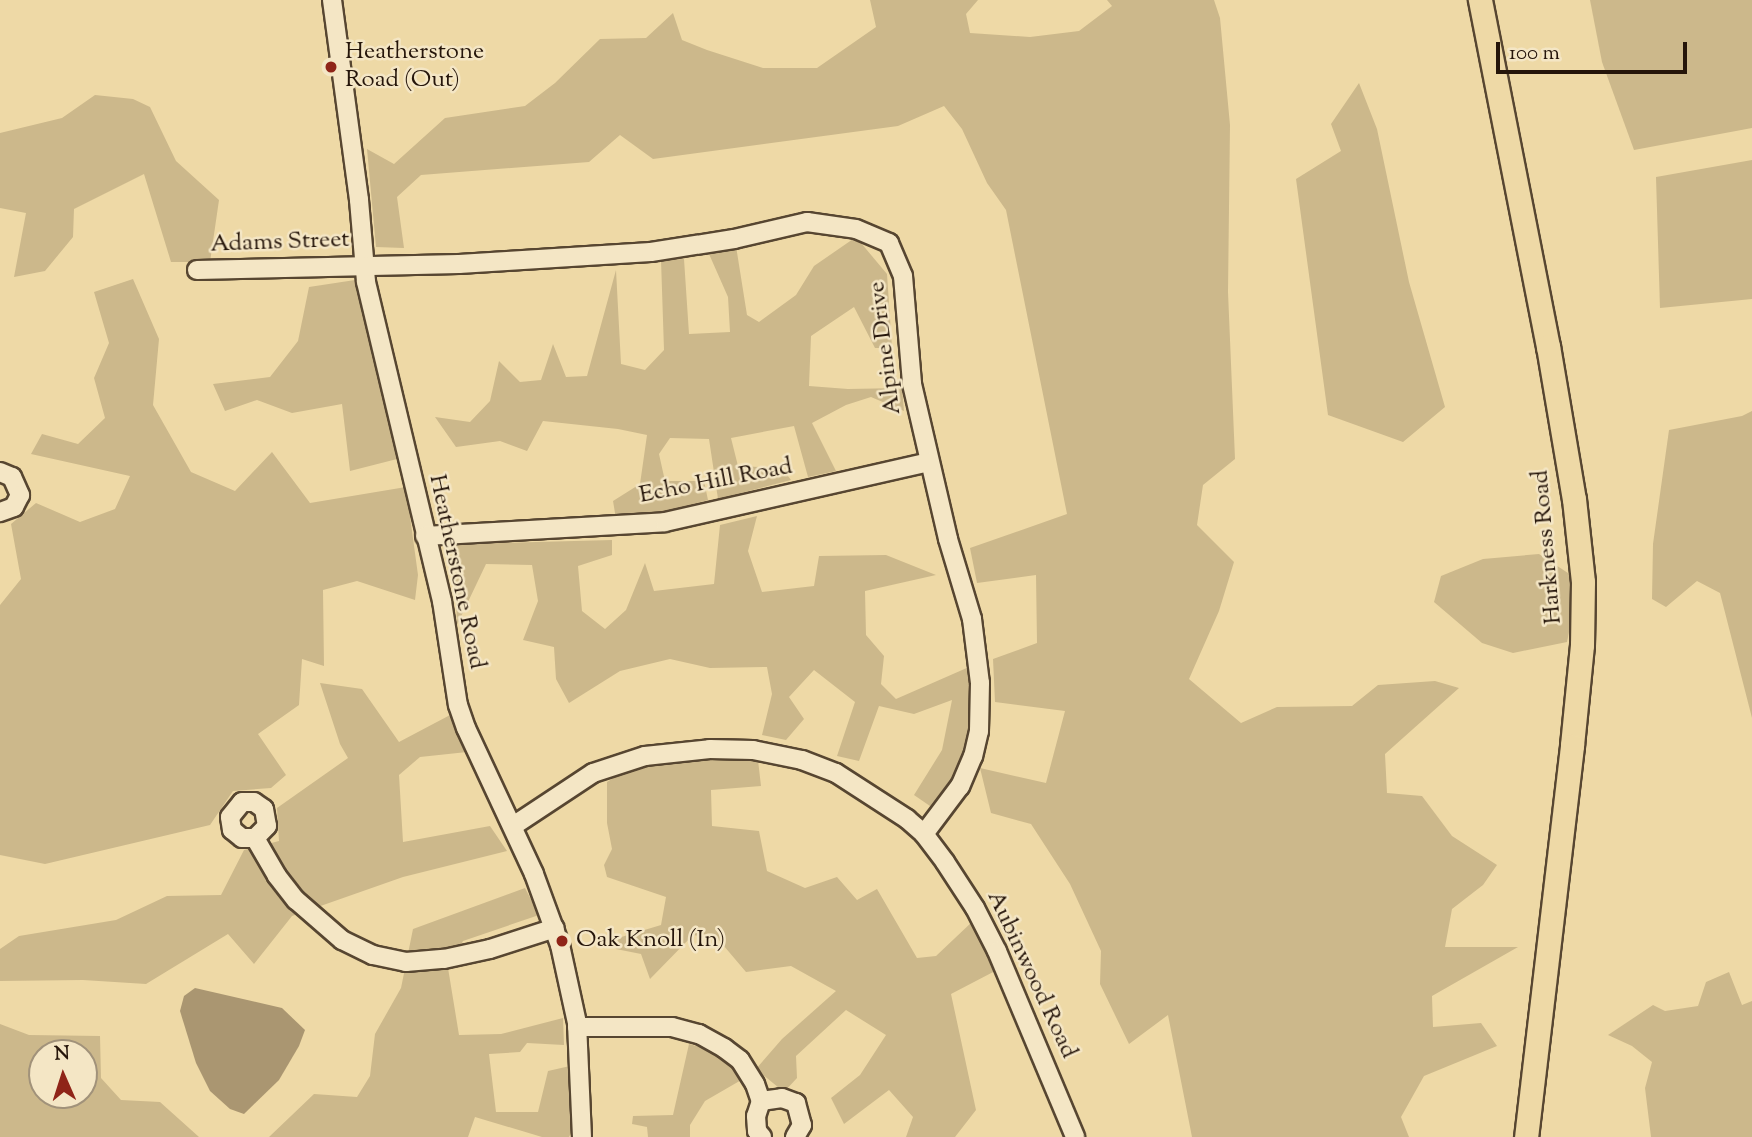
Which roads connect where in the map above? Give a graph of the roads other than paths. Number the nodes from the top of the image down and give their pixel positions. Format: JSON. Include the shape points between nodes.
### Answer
{"nodes":[{"id":1,"x":332,"y":0,"type":"edge"},
{"id":2,"x":1480,"y":0,"type":"edge"},
{"id":3,"x":363,"y":265,"type":"junction"},
{"id":4,"x":197,"y":270,"type":"dead end"},
{"id":5,"x":929,"y":462,"type":"junction"},
{"id":6,"x":0,"y":472,"type":"edge"},
{"id":7,"x":0,"y":512,"type":"edge"},
{"id":8,"x":425,"y":536,"type":"junction"},
{"id":9,"x":513,"y":826,"type":"junction"},
{"id":10,"x":924,"y":834,"type":"junction"},
{"id":11,"x":255,"y":838,"type":"dead end"},
{"id":12,"x":555,"y":928,"type":"junction"},
{"id":13,"x":577,"y":1027,"type":"junction"},
{"id":14,"x":761,"y":1101,"type":"junction"},
{"id":15,"x":582,"y":1137,"type":"edge"},
{"id":16,"x":762,"y":1137,"type":"edge"},
{"id":17,"x":795,"y":1137,"type":"edge"},
{"id":18,"x":1075,"y":1137,"type":"edge"},
{"id":19,"x":1526,"y":1137,"type":"edge"}],
"edges":[{"from":1,"to":3,"type":"street","name":"Heatherstone Road","via":[[359,200]]},
{"from":2,"to":19,"type":"main road","name":"Harkness Road","via":[[1548,346],[1583,582],[1574,726]]},
{"from":3,"to":4,"type":"street","name":"Adams Street"},
{"from":3,"to":5,"type":"street","name":"Alpine Drive","via":[[651,252],[807,222],[864,231],[889,243],[900,262],[912,384]]},
{"from":3,"to":8,"type":"street","name":"Heatherstone Road"},
{"from":5,"to":8,"type":"street","name":"Echo Hill Road","via":[[675,520]]},
{"from":5,"to":10,"type":"street","name":"Alpine Drive","via":[[972,620],[980,713],[978,741],[967,772]]},
{"from":6,"to":7,"type":"street","via":[[12,477],[20,495],[14,507]]},
{"from":8,"to":9,"type":"street","name":"Heatherstone Road","via":[[442,601],[461,716]]},
{"from":9,"to":10,"type":"street","name":"Aubinwood Road","via":[[615,764],[645,756],[722,749],[768,753],[819,765],[889,806]]},
{"from":9,"to":12,"type":"street","name":"Heatherstone Road"},
{"from":10,"to":18,"type":"street","name":"Aubinwood Road","via":[[984,924]]},
{"from":11,"to":12,"type":"street","via":[[296,900],[342,940],[373,955],[406,962],[434,961]]},
{"from":12,"to":13,"type":"street","name":"Heatherstone Road"},
{"from":13,"to":14,"type":"street","via":[[663,1026],[699,1034],[740,1060]]},
{"from":13,"to":15,"type":"street","name":"Heatherstone Road"},
{"from":14,"to":16,"type":"street","via":[[756,1116]]},
{"from":14,"to":17,"type":"street","via":[[789,1099],[796,1103],[802,1125]]}]}
